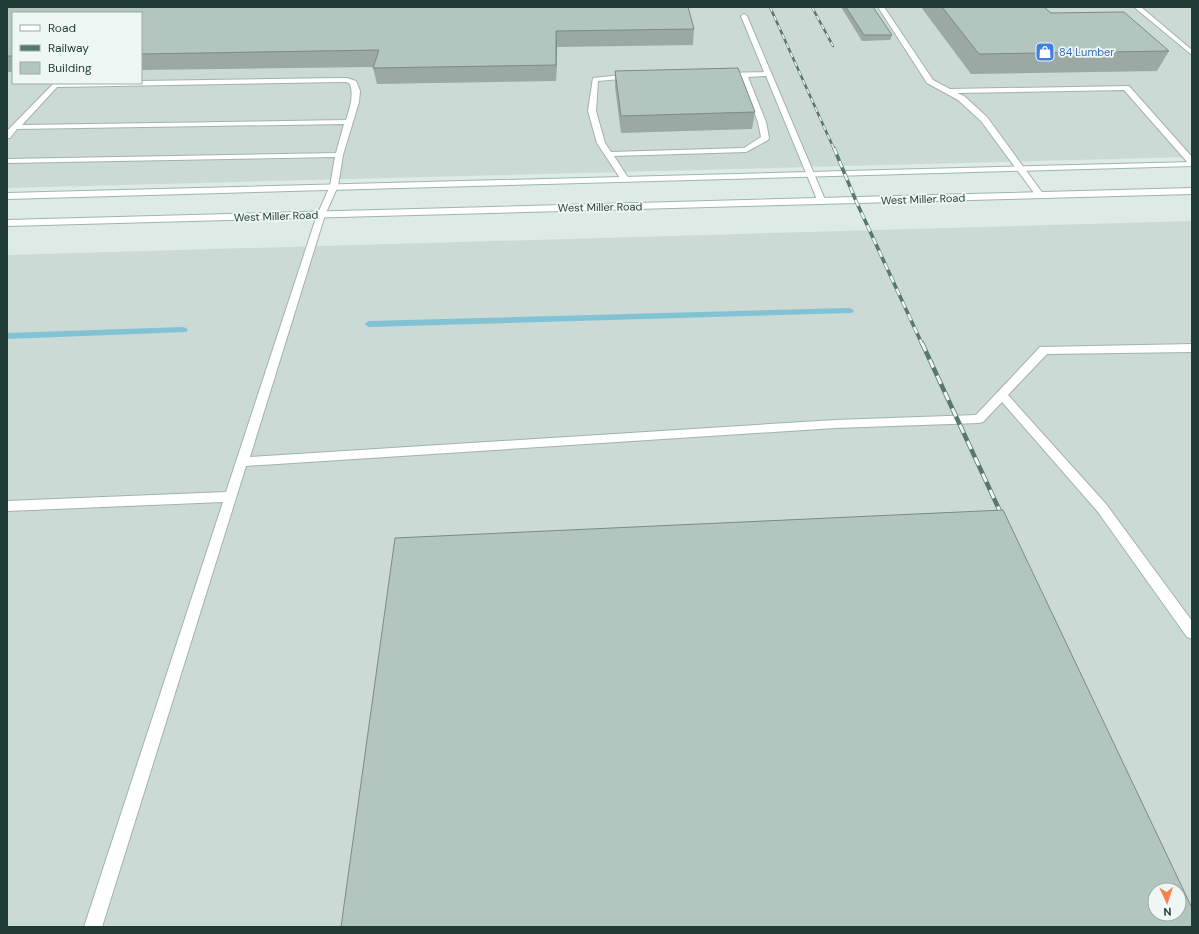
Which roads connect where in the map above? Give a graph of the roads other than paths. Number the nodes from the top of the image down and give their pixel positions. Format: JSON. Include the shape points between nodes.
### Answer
{"nodes":[{"id":1,"x":880,"y":7,"type":"edge"},
{"id":2,"x":1137,"y":7,"type":"edge"},
{"id":3,"x":744,"y":16,"type":"dead end"},
{"id":4,"x":1192,"y":53,"type":"edge"},
{"id":5,"x":744,"y":74,"type":"junction"},
{"id":6,"x":768,"y":74,"type":"junction"},
{"id":7,"x":713,"y":75,"type":"edge"},
{"id":8,"x":636,"y":76,"type":"edge"},
{"id":9,"x":142,"y":83,"type":"edge"},
{"id":10,"x":109,"y":84,"type":"edge"},
{"id":11,"x":948,"y":91,"type":"junction"},
{"id":12,"x":348,"y":122,"type":"junction"},
{"id":13,"x":15,"y":127,"type":"junction"},
{"id":14,"x":7,"y":136,"type":"edge"},
{"id":15,"x":609,"y":154,"type":"junction"},
{"id":16,"x":339,"y":155,"type":"junction"},
{"id":17,"x":7,"y":161,"type":"edge"},
{"id":18,"x":1192,"y":163,"type":"edge"},
{"id":19,"x":1019,"y":168,"type":"junction"},
{"id":20,"x":809,"y":174,"type":"junction"},
{"id":21,"x":625,"y":179,"type":"junction"},
{"id":22,"x":334,"y":186,"type":"junction"},
{"id":23,"x":1192,"y":191,"type":"edge"},
{"id":24,"x":1040,"y":195,"type":"junction"},
{"id":25,"x":7,"y":196,"type":"edge"},
{"id":26,"x":822,"y":202,"type":"junction"},
{"id":27,"x":321,"y":214,"type":"junction"},
{"id":28,"x":7,"y":223,"type":"edge"},
{"id":29,"x":1192,"y":348,"type":"edge"},
{"id":30,"x":1002,"y":395,"type":"junction"},
{"id":31,"x":242,"y":462,"type":"junction"},
{"id":32,"x":231,"y":497,"type":"junction"},
{"id":33,"x":7,"y":506,"type":"edge"},
{"id":34,"x":1192,"y":632,"type":"edge"},
{"id":35,"x":93,"y":927,"type":"edge"}],
"edges":[{"from":1,"to":11,"type":"main road","via":[[930,81]]},
{"from":2,"to":4,"type":"main road"},
{"from":3,"to":6,"type":"main road"},
{"from":5,"to":6,"type":"main road"},
{"from":5,"to":7,"type":"main road"},
{"from":5,"to":15,"type":"main road","via":[[762,122],[764,138],[746,150]]},
{"from":6,"to":20,"type":"main road"},
{"from":8,"to":15,"type":"main road","via":[[595,79],[592,111],[601,143]]},
{"from":9,"to":12,"type":"main road","via":[[347,80],[353,83],[356,91]]},
{"from":10,"to":13,"type":"main road","via":[[55,85]]},
{"from":11,"to":18,"type":"main road","via":[[1126,88]]},
{"from":11,"to":19,"type":"main road","via":[[961,98],[984,119]]},
{"from":12,"to":13,"type":"main road"},
{"from":12,"to":16,"type":"main road"},
{"from":13,"to":14,"type":"main road"},
{"from":15,"to":21,"type":"main road"},
{"from":16,"to":17,"type":"main road"},
{"from":16,"to":22,"type":"main road"},
{"from":18,"to":19,"type":"main road"},
{"from":19,"to":20,"type":"main road"},
{"from":19,"to":24,"type":"main road"},
{"from":20,"to":21,"type":"main road"},
{"from":20,"to":26,"type":"main road"},
{"from":21,"to":22,"type":"main road"},
{"from":22,"to":25,"type":"main road"},
{"from":22,"to":27,"type":"main road"},
{"from":23,"to":24,"type":"main road","name":"West Miller Road"},
{"from":24,"to":26,"type":"main road","name":"West Miller Road"},
{"from":26,"to":27,"type":"main road","name":"West Miller Road"},
{"from":27,"to":28,"type":"main road","name":"West Miller Road"},
{"from":27,"to":31,"type":"main road"},
{"from":29,"to":30,"type":"main road","via":[[1044,350]]},
{"from":30,"to":31,"type":"main road","via":[[979,419],[835,424]]},
{"from":30,"to":34,"type":"main road","via":[[1102,508]]},
{"from":31,"to":32,"type":"main road"},
{"from":32,"to":33,"type":"main road"},
{"from":32,"to":35,"type":"main road"}]}
